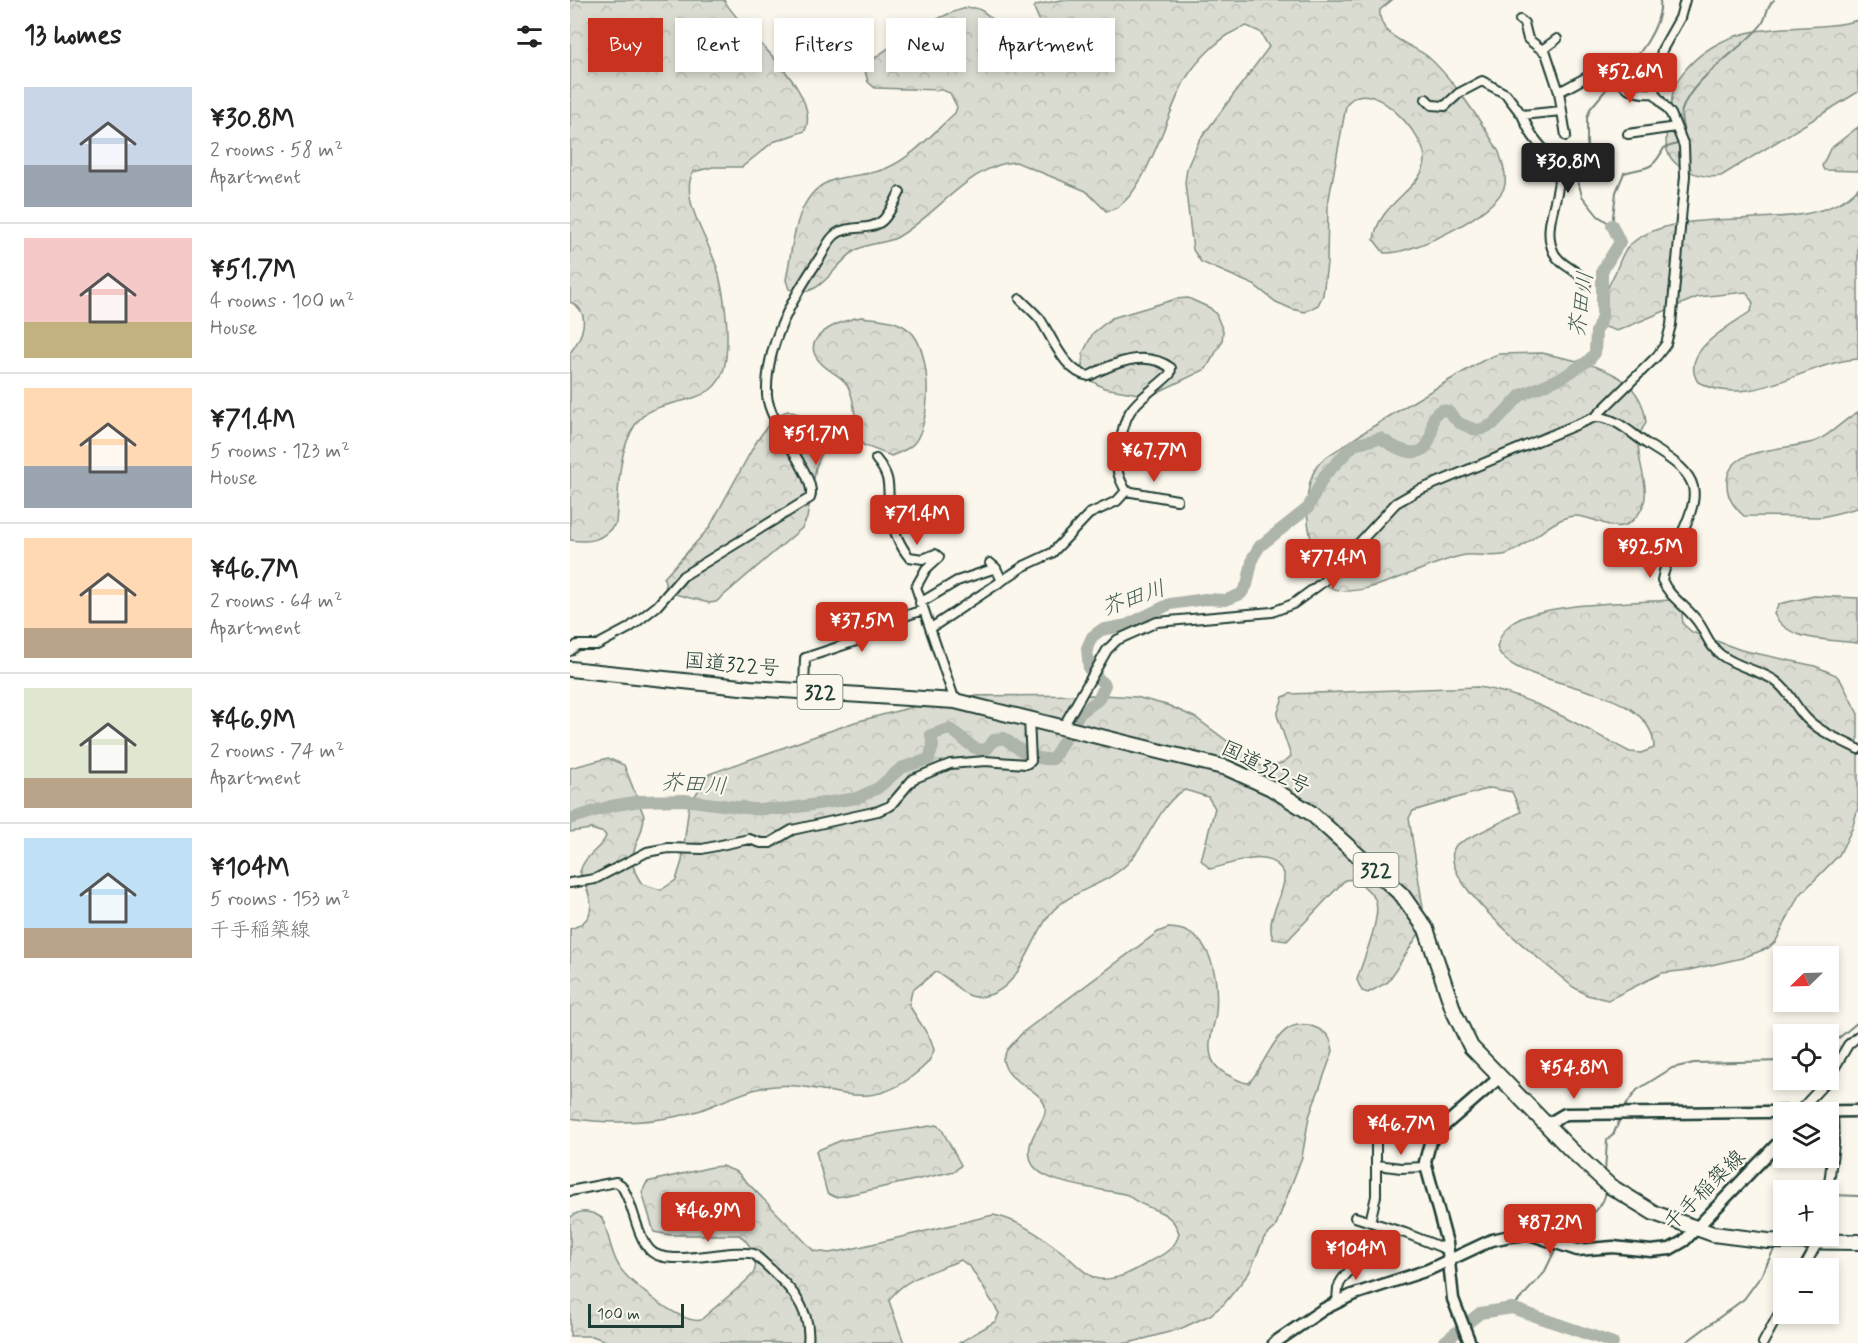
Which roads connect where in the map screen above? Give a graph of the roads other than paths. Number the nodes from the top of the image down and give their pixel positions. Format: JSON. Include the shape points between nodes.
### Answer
{"nodes":[{"id":1,"x":1685,"y":0,"type":"edge"},
{"id":2,"x":1520,"y":20,"type":"dead end"},
{"id":3,"x":1557,"y":39,"type":"dead end"},
{"id":4,"x":1542,"y":50,"type":"junction"},
{"id":5,"x":1559,"y":92,"type":"junction"},
{"id":6,"x":1654,"y":93,"type":"junction"},
{"id":7,"x":1426,"y":99,"type":"dead end"},
{"id":8,"x":1561,"y":111,"type":"junction"},
{"id":9,"x":1522,"y":114,"type":"junction"},
{"id":10,"x":1676,"y":127,"type":"junction"},
{"id":11,"x":1628,"y":134,"type":"dead end"},
{"id":12,"x":1566,"y":136,"type":"dead end"},
{"id":13,"x":900,"y":192,"type":"dead end"},
{"id":14,"x":1586,"y":284,"type":"dead end"},
{"id":15,"x":1020,"y":298,"type":"dead end"},
{"id":16,"x":1595,"y":417,"type":"junction"},
{"id":17,"x":876,"y":459,"type":"dead end"},
{"id":18,"x":1126,"y":491,"type":"junction"},
{"id":19,"x":1177,"y":500,"type":"dead end"},
{"id":20,"x":1002,"y":581,"type":"junction"},
{"id":21,"x":921,"y":606,"type":"junction"},
{"id":22,"x":931,"y":628,"type":"junction"},
{"id":23,"x":570,"y":651,"type":"edge"},
{"id":24,"x":570,"y":669,"type":"edge"},
{"id":25,"x":804,"y":691,"type":"junction"},
{"id":26,"x":955,"y":701,"type":"junction"},
{"id":27,"x":1029,"y":719,"type":"junction"},
{"id":28,"x":1065,"y":728,"type":"junction"},
{"id":29,"x":1858,"y":749,"type":"edge"},
{"id":30,"x":570,"y":883,"type":"edge"},
{"id":31,"x":1858,"y":1036,"type":"edge"},
{"id":32,"x":1839,"y":1061,"type":"edge"},
{"id":33,"x":1499,"y":1078,"type":"junction"},
{"id":34,"x":1819,"y":1090,"type":"edge"},
{"id":35,"x":1808,"y":1102,"type":"edge"},
{"id":36,"x":1839,"y":1111,"type":"edge"},
{"id":37,"x":1858,"y":1111,"type":"edge"},
{"id":38,"x":1773,"y":1112,"type":"edge"},
{"id":39,"x":1546,"y":1125,"type":"junction"},
{"id":40,"x":1370,"y":1135,"type":"dead end"},
{"id":41,"x":1773,"y":1148,"type":"edge"},
{"id":42,"x":1377,"y":1165,"type":"junction"},
{"id":43,"x":1425,"y":1167,"type":"junction"},
{"id":44,"x":570,"y":1191,"type":"edge"},
{"id":45,"x":1355,"y":1217,"type":"dead end"},
{"id":46,"x":1370,"y":1222,"type":"junction"},
{"id":47,"x":1696,"y":1229,"type":"junction"},
{"id":48,"x":1773,"y":1241,"type":"edge"},
{"id":49,"x":1839,"y":1241,"type":"edge"},
{"id":50,"x":1858,"y":1242,"type":"edge"},
{"id":51,"x":1448,"y":1254,"type":"junction"},
{"id":52,"x":1360,"y":1258,"type":"dead end"},
{"id":53,"x":1338,"y":1302,"type":"junction"},
{"id":54,"x":1773,"y":1324,"type":"edge"},
{"id":55,"x":1468,"y":1339,"type":"edge"},
{"id":56,"x":808,"y":1343,"type":"edge"},
{"id":57,"x":1274,"y":1343,"type":"edge"},
{"id":58,"x":1763,"y":1343,"type":"edge"}],
"edges":[{"from":1,"to":6,"type":"street","via":[[1662,50]]},
{"from":2,"to":4,"type":"street","via":[[1528,39]]},
{"from":3,"to":4,"type":"street"},
{"from":4,"to":5,"type":"street"},
{"from":5,"to":6,"type":"street","via":[[1598,71],[1639,94]]},
{"from":5,"to":8,"type":"street"},
{"from":6,"to":10,"type":"street","via":[[1664,102]]},
{"from":7,"to":9,"type":"street","via":[[1432,105],[1445,106],[1482,81],[1510,98]]},
{"from":8,"to":9,"type":"street"},
{"from":8,"to":12,"type":"street","via":[[1567,125]]},
{"from":9,"to":14,"type":"street","via":[[1559,172],[1550,243],[1559,260],[1582,275]]},
{"from":10,"to":11,"type":"street"},
{"from":10,"to":16,"type":"street","via":[[1684,147],[1685,176],[1666,344],[1644,371]]},
{"from":13,"to":23,"type":"street","via":[[882,221],[833,236],[797,293],[780,329],[767,395],[779,432],[809,482],[810,498],[683,576],[657,606],[629,628],[597,645],[577,645]]},
{"from":15,"to":18,"type":"street","via":[[1039,318],[1071,366],[1084,376],[1136,358],[1171,368],[1170,374],[1125,417],[1116,473]]},
{"from":16,"to":28,"type":"street","via":[[1396,503],[1323,582],[1293,604],[1272,612],[1157,622],[1117,640],[1107,650]]},
{"from":16,"to":29,"type":"street","via":[[1611,417],[1677,462],[1690,477],[1695,488],[1691,507],[1662,580],[1700,624],[1707,640],[1733,663],[1773,680],[1789,693],[1806,718]]},
{"from":17,"to":21,"type":"street","via":[[888,473],[890,516],[900,545],[909,557],[939,557],[917,583]]},
{"from":18,"to":19,"type":"street"},
{"from":18,"to":20,"type":"street","via":[[1117,501],[1089,514],[1052,553]]},
{"from":20,"to":21,"type":"street","via":[[993,566],[957,581]]},
{"from":20,"to":22,"type":"street"},
{"from":21,"to":22,"type":"street"},
{"from":21,"to":25,"type":"street","via":[[859,640],[805,658]]},
{"from":22,"to":26,"type":"street"},
{"from":24,"to":25,"type":"highway","name":"国道322号","number":"322"},
{"from":25,"to":26,"type":"highway","name":"国道322号","number":"322"},
{"from":26,"to":27,"type":"highway","name":"国道322号","number":"322"},
{"from":27,"to":28,"type":"highway","name":"国道322号","number":"322"},
{"from":27,"to":30,"type":"street","via":[[1031,761],[1026,764],[950,764],[913,779],[890,806],[878,811],[792,830],[770,843],[749,839],[702,849],[647,852],[595,879]]},
{"from":28,"to":33,"type":"highway","name":"国道322号","number":"322","via":[[1227,768],[1271,788],[1311,813],[1415,910],[1432,943],[1460,1027]]},
{"from":31,"to":32,"type":"street"},
{"from":33,"to":39,"type":"highway","name":"国道322号","number":"322"},
{"from":33,"to":43,"type":"main road","via":[[1438,1131],[1430,1143]]},
{"from":34,"to":35,"type":"street"},
{"from":36,"to":37,"type":"main road"},
{"from":38,"to":39,"type":"main road","via":[[1565,1114]]},
{"from":39,"to":47,"type":"highway","name":"国道322号","number":"322","via":[[1610,1186],[1654,1213]]},
{"from":40,"to":42,"type":"street","via":[[1376,1136]]},
{"from":41,"to":47,"type":"main road","name":"千手稲築線"},
{"from":42,"to":43,"type":"street"},
{"from":42,"to":46,"type":"street"},
{"from":43,"to":51,"type":"main road"},
{"from":44,"to":56,"type":"street","via":[[616,1182],[621,1185],[647,1248],[659,1257],[747,1251],[754,1254],[800,1301],[807,1318]]},
{"from":45,"to":46,"type":"street"},
{"from":46,"to":51,"type":"street"},
{"from":47,"to":48,"type":"highway","name":"国道322号","number":"322","via":[[1737,1239]]},
{"from":47,"to":51,"type":"main road","name":"千手稲築線","via":[[1670,1249],[1652,1251],[1613,1247],[1577,1250],[1529,1234],[1492,1240]]},
{"from":49,"to":50,"type":"highway","name":"国道322号","number":"322"},
{"from":51,"to":53,"type":"main road","name":"千手稲築線","via":[[1428,1270]]},
{"from":51,"to":55,"type":"main road","via":[[1453,1299]]},
{"from":52,"to":53,"type":"street","via":[[1342,1277],[1336,1290]]},
{"from":53,"to":57,"type":"main road","name":"千手稲築線"},
{"from":54,"to":58,"type":"street"}]}
